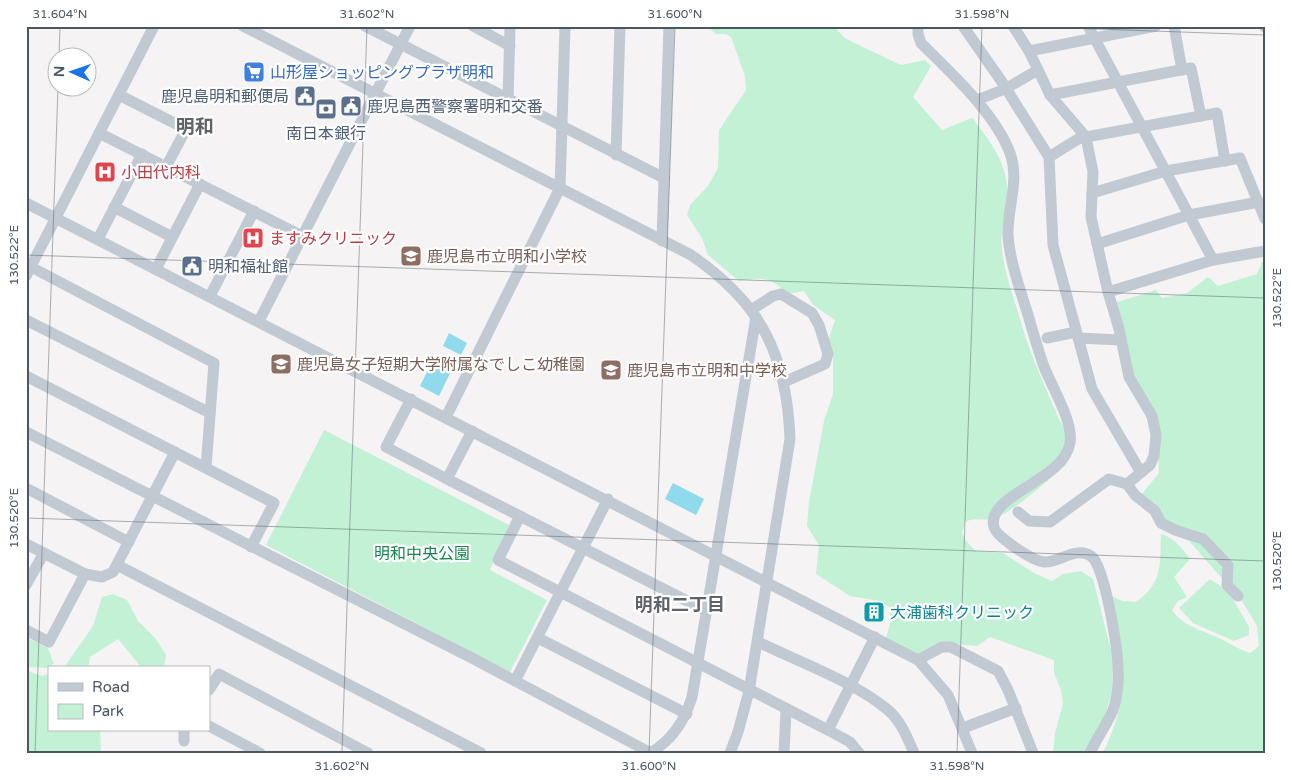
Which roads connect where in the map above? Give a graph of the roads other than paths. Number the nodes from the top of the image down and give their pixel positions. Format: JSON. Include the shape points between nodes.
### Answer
{"nodes":[{"id":1,"x":154,"y":26,"type":"edge"},
{"id":2,"x":243,"y":26,"type":"edge"},
{"id":3,"x":365,"y":26,"type":"edge"},
{"id":4,"x":410,"y":26,"type":"edge"},
{"id":5,"x":473,"y":26,"type":"edge"},
{"id":6,"x":510,"y":26,"type":"edge"},
{"id":7,"x":565,"y":26,"type":"edge"},
{"id":8,"x":620,"y":26,"type":"edge"},
{"id":9,"x":669,"y":26,"type":"edge"},
{"id":10,"x":918,"y":26,"type":"edge"},
{"id":11,"x":963,"y":26,"type":"edge"},
{"id":12,"x":1013,"y":26,"type":"edge"},
{"id":13,"x":1088,"y":26,"type":"edge"},
{"id":14,"x":1174,"y":26,"type":"edge"},
{"id":15,"x":1151,"y":27,"type":"edge"},
{"id":16,"x":1094,"y":37,"type":"junction"},
{"id":17,"x":400,"y":45,"type":"junction"},
{"id":18,"x":510,"y":46,"type":"junction"},
{"id":19,"x":1029,"y":51,"type":"junction"},
{"id":20,"x":1038,"y":70,"type":"junction"},
{"id":21,"x":1182,"y":70,"type":"junction"},
{"id":22,"x":1118,"y":83,"type":"junction"},
{"id":23,"x":1005,"y":89,"type":"junction"},
{"id":24,"x":375,"y":94,"type":"junction"},
{"id":25,"x":119,"y":95,"type":"junction"},
{"id":26,"x":1050,"y":95,"type":"junction"},
{"id":27,"x":508,"y":100,"type":"junction"},
{"id":28,"x":977,"y":100,"type":"junction"},
{"id":29,"x":1200,"y":116,"type":"junction"},
{"id":30,"x":1142,"y":126,"type":"junction"},
{"id":31,"x":563,"y":128,"type":"junction"},
{"id":32,"x":99,"y":133,"type":"junction"},
{"id":33,"x":1086,"y":137,"type":"junction"},
{"id":34,"x":142,"y":154,"type":"junction"},
{"id":35,"x":616,"y":155,"type":"junction"},
{"id":36,"x":1049,"y":157,"type":"junction"},
{"id":37,"x":1225,"y":161,"type":"junction"},
{"id":38,"x":166,"y":167,"type":"junction"},
{"id":39,"x":1166,"y":171,"type":"junction"},
{"id":40,"x":664,"y":178,"type":"junction"},
{"id":41,"x":200,"y":184,"type":"junction"},
{"id":42,"x":560,"y":188,"type":"junction"},
{"id":43,"x":1092,"y":193,"type":"junction"},
{"id":44,"x":1259,"y":202,"type":"junction"},
{"id":45,"x":26,"y":203,"type":"edge"},
{"id":46,"x":114,"y":207,"type":"junction"},
{"id":47,"x":254,"y":211,"type":"junction"},
{"id":48,"x":1189,"y":215,"type":"junction"},
{"id":49,"x":56,"y":218,"type":"junction"},
{"id":50,"x":1265,"y":219,"type":"edge"},
{"id":51,"x":302,"y":236,"type":"junction"},
{"id":52,"x":172,"y":237,"type":"junction"},
{"id":53,"x":98,"y":239,"type":"junction"},
{"id":54,"x":662,"y":241,"type":"junction"},
{"id":55,"x":1097,"y":244,"type":"junction"},
{"id":56,"x":1265,"y":251,"type":"edge"},
{"id":57,"x":1212,"y":260,"type":"junction"},
{"id":58,"x":156,"y":269,"type":"junction"},
{"id":59,"x":29,"y":271,"type":"edge"},
{"id":60,"x":1108,"y":292,"type":"junction"},
{"id":61,"x":210,"y":296,"type":"junction"},
{"id":62,"x":754,"y":313,"type":"junction"},
{"id":63,"x":26,"y":320,"type":"edge"},
{"id":64,"x":259,"y":321,"type":"junction"},
{"id":65,"x":1077,"y":335,"type":"junction"},
{"id":66,"x":1047,"y":338,"type":"dead end"},
{"id":67,"x":1121,"y":340,"type":"junction"},
{"id":68,"x":26,"y":376,"type":"edge"},
{"id":69,"x":784,"y":382,"type":"junction"},
{"id":70,"x":411,"y":399,"type":"junction"},
{"id":71,"x":210,"y":413,"type":"junction"},
{"id":72,"x":446,"y":417,"type":"junction"},
{"id":73,"x":472,"y":431,"type":"junction"},
{"id":74,"x":26,"y":432,"type":"edge"},
{"id":75,"x":175,"y":452,"type":"junction"},
{"id":76,"x":206,"y":467,"type":"junction"},
{"id":77,"x":1140,"y":471,"type":"junction"},
{"id":78,"x":447,"y":479,"type":"junction"},
{"id":79,"x":1127,"y":484,"type":"junction"},
{"id":80,"x":26,"y":488,"type":"edge"},
{"id":81,"x":153,"y":497,"type":"junction"},
{"id":82,"x":608,"y":499,"type":"junction"},
{"id":83,"x":1018,"y":512,"type":"dead end"},
{"id":84,"x":520,"y":516,"type":"junction"},
{"id":85,"x":129,"y":542,"type":"junction"},
{"id":86,"x":26,"y":544,"type":"edge"},
{"id":87,"x":251,"y":547,"type":"junction"},
{"id":88,"x":583,"y":548,"type":"junction"},
{"id":89,"x":44,"y":553,"type":"junction"},
{"id":90,"x":715,"y":554,"type":"junction"},
{"id":91,"x":117,"y":565,"type":"junction"},
{"id":92,"x":85,"y":574,"type":"junction"},
{"id":93,"x":768,"y":582,"type":"junction"},
{"id":94,"x":26,"y":585,"type":"edge"},
{"id":95,"x":560,"y":593,"type":"junction"},
{"id":96,"x":1238,"y":596,"type":"dead end"},
{"id":97,"x":705,"y":610,"type":"junction"},
{"id":98,"x":26,"y":630,"type":"edge"},
{"id":99,"x":875,"y":637,"type":"junction"},
{"id":100,"x":538,"y":638,"type":"junction"},
{"id":101,"x":758,"y":642,"type":"junction"},
{"id":102,"x":918,"y":660,"type":"junction"},
{"id":103,"x":697,"y":663,"type":"junction"},
{"id":104,"x":514,"y":681,"type":"junction"},
{"id":105,"x":850,"y":686,"type":"junction"},
{"id":106,"x":210,"y":688,"type":"edge"},
{"id":107,"x":749,"y":691,"type":"junction"},
{"id":108,"x":1016,"y":708,"type":"junction"},
{"id":109,"x":786,"y":710,"type":"junction"},
{"id":110,"x":687,"y":714,"type":"junction"},
{"id":111,"x":210,"y":727,"type":"edge"},
{"id":112,"x":963,"y":728,"type":"junction"},
{"id":113,"x":828,"y":730,"type":"junction"},
{"id":114,"x":260,"y":753,"type":"edge"},
{"id":115,"x":368,"y":753,"type":"edge"},
{"id":116,"x":481,"y":753,"type":"edge"},
{"id":117,"x":651,"y":753,"type":"edge"},
{"id":118,"x":730,"y":753,"type":"edge"},
{"id":119,"x":784,"y":753,"type":"edge"},
{"id":120,"x":859,"y":753,"type":"edge"},
{"id":121,"x":914,"y":753,"type":"edge"},
{"id":122,"x":972,"y":753,"type":"edge"},
{"id":123,"x":1033,"y":753,"type":"edge"},
{"id":124,"x":1090,"y":753,"type":"edge"}],
"edges":[{"from":1,"to":25,"type":"street"},
{"from":2,"to":24,"type":"street"},
{"from":3,"to":17,"type":"street"},
{"from":4,"to":17,"type":"street"},
{"from":5,"to":18,"type":"street"},
{"from":6,"to":18,"type":"street"},
{"from":7,"to":31,"type":"street"},
{"from":8,"to":35,"type":"street"},
{"from":9,"to":40,"type":"street"},
{"from":10,"to":28,"type":"street","via":[[921,43]]},
{"from":11,"to":23,"type":"street"},
{"from":12,"to":19,"type":"street"},
{"from":13,"to":16,"type":"street"},
{"from":14,"to":21,"type":"street"},
{"from":15,"to":16,"type":"street"},
{"from":16,"to":19,"type":"street"},
{"from":16,"to":22,"type":"street"},
{"from":17,"to":24,"type":"street"},
{"from":17,"to":27,"type":"street"},
{"from":18,"to":27,"type":"street"},
{"from":19,"to":20,"type":"street"},
{"from":20,"to":23,"type":"street"},
{"from":20,"to":26,"type":"street"},
{"from":21,"to":22,"type":"street"},
{"from":21,"to":29,"type":"street","via":[[1191,68]]},
{"from":22,"to":26,"type":"street"},
{"from":22,"to":30,"type":"street"},
{"from":23,"to":28,"type":"street"},
{"from":23,"to":36,"type":"street"},
{"from":24,"to":42,"type":"street"},
{"from":24,"to":51,"type":"street"},
{"from":25,"to":32,"type":"street"},
{"from":25,"to":38,"type":"street","via":[[186,129]]},
{"from":26,"to":33,"type":"street"},
{"from":27,"to":31,"type":"street"},
{"from":28,"to":124,"type":"street","via":[[1010,153],[1014,182],[1009,218],[1010,248],[1044,366],[1070,433],[1062,462],[1009,499],[996,514],[994,529],[1012,545],[1043,562],[1079,553],[1091,556],[1097,562],[1110,609],[1118,670],[1113,710]]},
{"from":29,"to":30,"type":"street"},
{"from":29,"to":37,"type":"street","via":[[1217,112]]},
{"from":30,"to":33,"type":"street"},
{"from":30,"to":39,"type":"street"},
{"from":31,"to":35,"type":"street"},
{"from":31,"to":42,"type":"street"},
{"from":32,"to":34,"type":"street"},
{"from":32,"to":49,"type":"street"},
{"from":33,"to":36,"type":"street"},
{"from":33,"to":43,"type":"street","via":[[1093,172]]},
{"from":34,"to":38,"type":"street"},
{"from":34,"to":46,"type":"street"},
{"from":35,"to":40,"type":"street"},
{"from":36,"to":65,"type":"street","via":[[1052,245]]},
{"from":37,"to":39,"type":"street"},
{"from":37,"to":44,"type":"street","via":[[1240,158]]},
{"from":38,"to":41,"type":"street"},
{"from":39,"to":43,"type":"street"},
{"from":39,"to":48,"type":"street"},
{"from":40,"to":54,"type":"street"},
{"from":41,"to":47,"type":"street"},
{"from":41,"to":52,"type":"street"},
{"from":42,"to":54,"type":"street"},
{"from":42,"to":72,"type":"street"},
{"from":43,"to":55,"type":"street","via":[[1091,217]]},
{"from":44,"to":48,"type":"street"},
{"from":44,"to":50,"type":"street"},
{"from":45,"to":49,"type":"street"},
{"from":46,"to":52,"type":"street"},
{"from":46,"to":53,"type":"street"},
{"from":47,"to":51,"type":"street"},
{"from":47,"to":61,"type":"street"},
{"from":48,"to":55,"type":"street"},
{"from":48,"to":57,"type":"street"},
{"from":49,"to":53,"type":"street"},
{"from":49,"to":59,"type":"street"},
{"from":51,"to":64,"type":"street"},
{"from":52,"to":58,"type":"street"},
{"from":53,"to":58,"type":"street"},
{"from":54,"to":62,"type":"street","via":[[691,255],[713,271]]},
{"from":55,"to":60,"type":"street"},
{"from":56,"to":57,"type":"street"},
{"from":57,"to":60,"type":"street"},
{"from":58,"to":61,"type":"street"},
{"from":59,"to":71,"type":"street","via":[[214,363]]},
{"from":60,"to":67,"type":"street"},
{"from":61,"to":64,"type":"street"},
{"from":62,"to":69,"type":"street","via":[[779,363]]},
{"from":62,"to":69,"type":"street","via":[[773,296],[781,294],[812,313],[819,325],[828,354],[825,364]]},
{"from":62,"to":90,"type":"street"},
{"from":63,"to":71,"type":"street"},
{"from":64,"to":70,"type":"street"},
{"from":65,"to":66,"type":"street"},
{"from":65,"to":67,"type":"street"},
{"from":65,"to":77,"type":"street","via":[[1092,389]]},
{"from":67,"to":77,"type":"street","via":[[1129,377],[1152,416],[1156,435],[1150,465]]},
{"from":68,"to":75,"type":"street"},
{"from":69,"to":93,"type":"street","via":[[790,439]]},
{"from":70,"to":72,"type":"street"},
{"from":70,"to":78,"type":"street","via":[[386,447]]},
{"from":71,"to":76,"type":"street"},
{"from":72,"to":73,"type":"street"},
{"from":73,"to":78,"type":"street"},
{"from":73,"to":82,"type":"street"},
{"from":74,"to":81,"type":"street"},
{"from":75,"to":76,"type":"street"},
{"from":75,"to":81,"type":"street"},
{"from":76,"to":87,"type":"street","via":[[274,503]]},
{"from":77,"to":79,"type":"street"},
{"from":78,"to":84,"type":"street"},
{"from":79,"to":83,"type":"street","via":[[1109,479],[1050,522],[1029,521]]},
{"from":79,"to":96,"type":"street","via":[[1155,511],[1161,523],[1203,539],[1228,565],[1227,585]]},
{"from":80,"to":85,"type":"street"},
{"from":81,"to":85,"type":"street"},
{"from":81,"to":87,"type":"street"},
{"from":82,"to":88,"type":"street"},
{"from":82,"to":90,"type":"street"},
{"from":84,"to":88,"type":"street"},
{"from":84,"to":95,"type":"street","via":[[498,560]]},
{"from":85,"to":91,"type":"street"},
{"from":86,"to":89,"type":"street"},
{"from":87,"to":104,"type":"street"},
{"from":88,"to":95,"type":"street"},
{"from":88,"to":97,"type":"street"},
{"from":89,"to":92,"type":"street"},
{"from":89,"to":94,"type":"street"},
{"from":90,"to":93,"type":"street"},
{"from":90,"to":97,"type":"street"},
{"from":91,"to":92,"type":"street","via":[[113,572],[102,577]]},
{"from":91,"to":116,"type":"street"},
{"from":92,"to":98,"type":"street","via":[[49,642]]},
{"from":93,"to":99,"type":"street"},
{"from":93,"to":101,"type":"street"},
{"from":95,"to":100,"type":"street"},
{"from":95,"to":103,"type":"street"},
{"from":97,"to":103,"type":"street"},
{"from":99,"to":102,"type":"street"},
{"from":99,"to":105,"type":"street"},
{"from":100,"to":104,"type":"street"},
{"from":100,"to":110,"type":"street"},
{"from":101,"to":105,"type":"street"},
{"from":101,"to":107,"type":"street"},
{"from":102,"to":108,"type":"street","via":[[942,647],[951,647],[998,670]]},
{"from":102,"to":112,"type":"street","via":[[948,695]]},
{"from":103,"to":107,"type":"street"},
{"from":103,"to":110,"type":"street"},
{"from":104,"to":117,"type":"street"},
{"from":105,"to":113,"type":"street"},
{"from":105,"to":121,"type":"street","via":[[889,710],[904,730]]},
{"from":106,"to":115,"type":"street","via":[[219,674]]},
{"from":107,"to":109,"type":"street"},
{"from":107,"to":118,"type":"street"},
{"from":108,"to":112,"type":"street"},
{"from":108,"to":123,"type":"street"},
{"from":109,"to":113,"type":"street"},
{"from":109,"to":119,"type":"street"},
{"from":110,"to":117,"type":"street","via":[[663,744]]},
{"from":111,"to":114,"type":"street"},
{"from":112,"to":122,"type":"street"},
{"from":113,"to":120,"type":"street","via":[[850,742]]}]}
